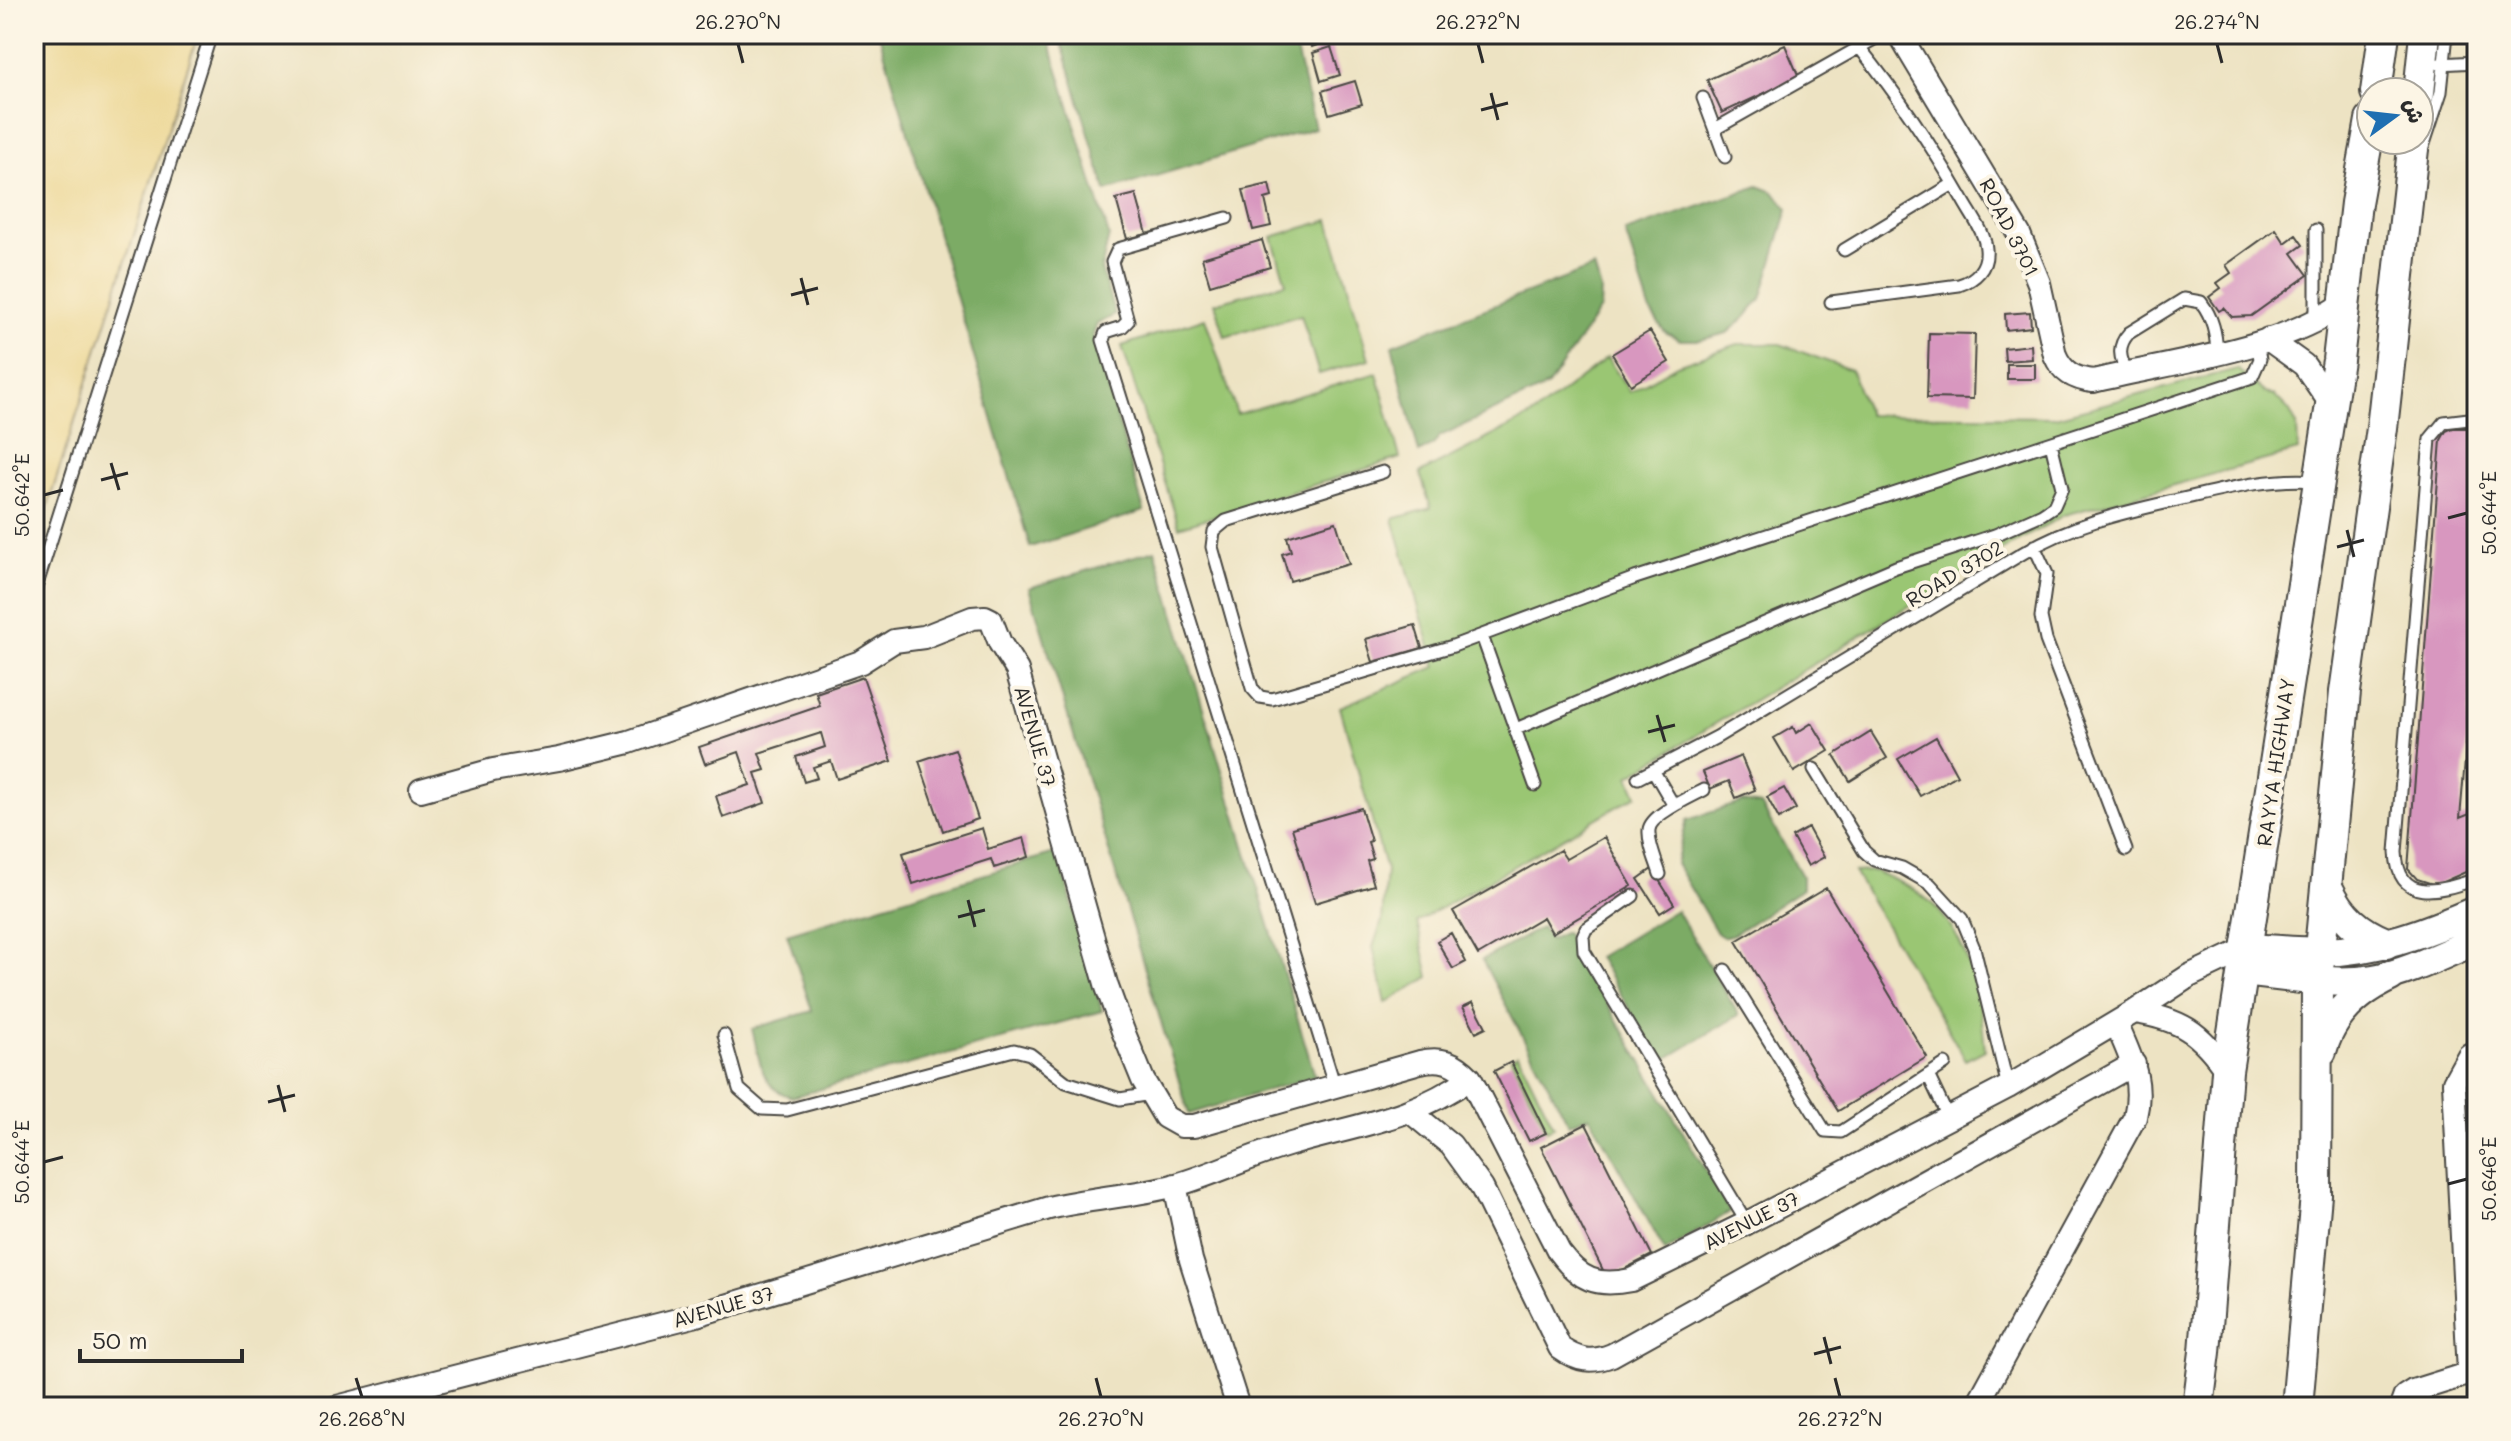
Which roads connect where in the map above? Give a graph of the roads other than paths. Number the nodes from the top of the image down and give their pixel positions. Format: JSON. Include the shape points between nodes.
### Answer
{"nodes":[{"id":1,"x":211,"y":34,"type":"edge"},
{"id":2,"x":1883,"y":34,"type":"edge"},
{"id":3,"x":1899,"y":34,"type":"edge"},
{"id":4,"x":2384,"y":34,"type":"edge"},
{"id":5,"x":2447,"y":34,"type":"edge"},
{"id":6,"x":1859,"y":47,"type":"junction"},
{"id":7,"x":2477,"y":62,"type":"edge"},
{"id":8,"x":2428,"y":64,"type":"edge"},
{"id":9,"x":2378,"y":76,"type":"edge"},
{"id":10,"x":1703,"y":98,"type":"dead end"},
{"id":11,"x":1715,"y":129,"type":"junction"},
{"id":12,"x":2364,"y":156,"type":"edge"},
{"id":13,"x":2412,"y":156,"type":"edge"},
{"id":14,"x":1725,"y":157,"type":"dead end"},
{"id":15,"x":2410,"y":176,"type":"junction"},
{"id":16,"x":1953,"y":184,"type":"junction"},
{"id":17,"x":1227,"y":218,"type":"dead end"},
{"id":18,"x":2316,"y":230,"type":"dead end"},
{"id":19,"x":1844,"y":250,"type":"dead end"},
{"id":20,"x":2347,"y":301,"type":"junction"},
{"id":21,"x":1831,"y":302,"type":"dead end"},
{"id":22,"x":2316,"y":321,"type":"junction"},
{"id":23,"x":2262,"y":341,"type":"junction"},
{"id":24,"x":2217,"y":353,"type":"junction"},
{"id":25,"x":2128,"y":373,"type":"junction"},
{"id":26,"x":2331,"y":404,"type":"junction"},
{"id":27,"x":2477,"y":418,"type":"edge"},
{"id":28,"x":2051,"y":443,"type":"junction"},
{"id":29,"x":1383,"y":472,"type":"dead end"},
{"id":30,"x":2317,"y":481,"type":"junction"},
{"id":31,"x":2034,"y":546,"type":"junction"},
{"id":32,"x":34,"y":594,"type":"edge"},
{"id":33,"x":1482,"y":636,"type":"junction"},
{"id":34,"x":1516,"y":729,"type":"junction"},
{"id":35,"x":1814,"y":769,"type":"dead end"},
{"id":36,"x":1653,"y":770,"type":"junction"},
{"id":37,"x":1638,"y":778,"type":"dead end"},
{"id":38,"x":1535,"y":785,"type":"dead end"},
{"id":39,"x":421,"y":790,"type":"dead end"},
{"id":40,"x":1704,"y":790,"type":"dead end"},
{"id":41,"x":1674,"y":806,"type":"junction"},
{"id":42,"x":2126,"y":850,"type":"dead end"},
{"id":43,"x":1660,"y":874,"type":"dead end"},
{"id":44,"x":2477,"y":879,"type":"edge"},
{"id":45,"x":2328,"y":889,"type":"junction"},
{"id":46,"x":1633,"y":896,"type":"dead end"},
{"id":47,"x":2477,"y":910,"type":"edge"},
{"id":48,"x":2386,"y":943,"type":"junction"},
{"id":49,"x":2475,"y":947,"type":"edge"},
{"id":50,"x":2245,"y":960,"type":"junction"},
{"id":51,"x":2319,"y":966,"type":"junction"},
{"id":52,"x":1725,"y":970,"type":"dead end"},
{"id":53,"x":2390,"y":976,"type":"junction"},
{"id":54,"x":2125,"y":1017,"type":"junction"},
{"id":55,"x":724,"y":1035,"type":"dead end"},
{"id":56,"x":2477,"y":1051,"type":"edge"},
{"id":57,"x":1945,"y":1064,"type":"dead end"},
{"id":58,"x":2134,"y":1064,"type":"junction"},
{"id":59,"x":2227,"y":1071,"type":"junction"},
{"id":60,"x":1928,"y":1075,"type":"junction"},
{"id":61,"x":1470,"y":1078,"type":"junction"},
{"id":62,"x":2316,"y":1080,"type":"junction"},
{"id":63,"x":1335,"y":1087,"type":"junction"},
{"id":64,"x":2008,"y":1087,"type":"junction"},
{"id":65,"x":1151,"y":1094,"type":"junction"},
{"id":66,"x":1411,"y":1112,"type":"junction"},
{"id":67,"x":1948,"y":1117,"type":"junction"},
{"id":68,"x":1175,"y":1185,"type":"junction"},
{"id":69,"x":1747,"y":1223,"type":"junction"},
{"id":70,"x":2473,"y":1372,"type":"edge"},
{"id":71,"x":337,"y":1407,"type":"edge"},
{"id":72,"x":1238,"y":1407,"type":"edge"},
{"id":73,"x":1976,"y":1407,"type":"edge"},
{"id":74,"x":2198,"y":1407,"type":"edge"},
{"id":75,"x":2297,"y":1407,"type":"edge"},
{"id":76,"x":2401,"y":1407,"type":"edge"}],
"edges":[{"from":1,"to":32,"type":"lane"},
{"from":2,"to":6,"type":"lane"},
{"from":3,"to":25,"type":"street","name":"ROAD 3701","via":[[2019,234],[2039,283],[2059,364],[2083,380]]},
{"from":4,"to":9,"type":"main road"},
{"from":5,"to":8,"type":"lane"},
{"from":6,"to":11,"type":"lane"},
{"from":6,"to":16,"type":"lane","via":[[1894,90]]},
{"from":7,"to":8,"type":"lane"},
{"from":8,"to":15,"type":"lane","via":[[2441,92]]},
{"from":10,"to":11,"type":"lane"},
{"from":11,"to":14,"type":"lane"},
{"from":12,"to":20,"type":"main road","name":"RAYYA HIGHWAY"},
{"from":13,"to":15,"type":"main road"},
{"from":15,"to":45,"type":"main road","via":[[2345,692]]},
{"from":16,"to":19,"type":"lane"},
{"from":16,"to":21,"type":"lane","via":[[1986,248],[1984,265],[1974,278],[1959,285]]},
{"from":17,"to":63,"type":"lane","via":[[1118,249],[1112,262],[1128,321],[1106,332],[1103,340]]},
{"from":18,"to":22,"type":"lane"},
{"from":20,"to":22,"type":"street","name":"ROAD 3701"},
{"from":20,"to":26,"type":"main road","name":"RAYYA HIGHWAY"},
{"from":22,"to":23,"type":"street","name":"ROAD 3701"},
{"from":23,"to":24,"type":"street","name":"ROAD 3701"},
{"from":23,"to":26,"type":"street","via":[[2304,365]]},
{"from":23,"to":28,"type":"lane","via":[[2252,377]]},
{"from":24,"to":25,"type":"street","name":"ROAD 3701"},
{"from":24,"to":25,"type":"lane","via":[[2207,310],[2201,302],[2184,299],[2123,339],[2120,355]]},
{"from":26,"to":30,"type":"main road","name":"RAYYA HIGHWAY"},
{"from":27,"to":44,"type":"lane","via":[[2444,422],[2430,439],[2396,865],[2412,887],[2425,891]]},
{"from":28,"to":33,"type":"lane","via":[[1635,578]]},
{"from":28,"to":34,"type":"lane","via":[[2062,488],[2048,511],[1995,535],[1896,567]]},
{"from":29,"to":33,"type":"lane","via":[[1226,521],[1214,531],[1212,547],[1252,688],[1260,697],[1272,699]]},
{"from":30,"to":31,"type":"lane","name":"ROAD 3702","via":[[2271,481],[2120,513]]},
{"from":30,"to":50,"type":"main road","name":"RAYYA HIGHWAY"},
{"from":31,"to":36,"type":"lane","name":"ROAD 3702"},
{"from":31,"to":42,"type":"lane","via":[[2047,574],[2041,617],[2046,640]]},
{"from":33,"to":34,"type":"lane"},
{"from":34,"to":38,"type":"lane"},
{"from":35,"to":64,"type":"lane","via":[[1864,851],[1930,884],[1962,919]]},
{"from":36,"to":37,"type":"lane","name":"ROAD 3702"},
{"from":36,"to":41,"type":"lane"},
{"from":39,"to":65,"type":"street","name":"AVENUE 37","via":[[629,742],[861,662],[894,641],[985,617],[1017,670],[1107,987]]},
{"from":40,"to":41,"type":"lane"},
{"from":41,"to":43,"type":"lane","via":[[1653,820],[1649,831]]},
{"from":45,"to":48,"type":"main road","via":[[2344,917]]},
{"from":45,"to":51,"type":"main road"},
{"from":46,"to":69,"type":"lane","via":[[1586,929],[1584,951]]},
{"from":47,"to":48,"type":"street"},
{"from":48,"to":51,"type":"street"},
{"from":49,"to":53,"type":"street"},
{"from":50,"to":51,"type":"street"},
{"from":50,"to":54,"type":"street","name":"AVENUE 37","via":[[2189,976]]},
{"from":50,"to":59,"type":"main road","name":"RAYYA HIGHWAY"},
{"from":51,"to":53,"type":"street","via":[[2354,982]]},
{"from":51,"to":62,"type":"main road"},
{"from":52,"to":60,"type":"lane","via":[[1825,1131],[1841,1132]]},
{"from":53,"to":62,"type":"main road","via":[[2343,1009],[2323,1042]]},
{"from":54,"to":58,"type":"street"},
{"from":54,"to":59,"type":"street","via":[[2162,1016],[2189,1028]]},
{"from":54,"to":64,"type":"street","name":"AVENUE 37"},
{"from":55,"to":65,"type":"lane","via":[[739,1089],[762,1109],[810,1105],[1014,1050],[1030,1054],[1066,1082],[1120,1099]]},
{"from":56,"to":70,"type":"street","via":[[2469,1055],[2454,1082]]},
{"from":57,"to":60,"type":"lane"},
{"from":58,"to":66,"type":"street","via":[[1599,1360],[1585,1360],[1560,1348],[1482,1188],[1451,1145]]},
{"from":58,"to":73,"type":"street","via":[[2140,1096],[2132,1125]]},
{"from":59,"to":74,"type":"main road","name":"RAYYA HIGHWAY"},
{"from":60,"to":67,"type":"lane"},
{"from":61,"to":63,"type":"street","name":"AVENUE 37","via":[[1453,1063],[1431,1060]]},
{"from":61,"to":66,"type":"street","name":"AVENUE 37"},
{"from":61,"to":69,"type":"street","name":"AVENUE 37","via":[[1559,1252],[1590,1280],[1631,1280]]},
{"from":62,"to":75,"type":"main road","via":[[2316,1195]]},
{"from":63,"to":65,"type":"street","name":"AVENUE 37","via":[[1188,1127],[1169,1121]]},
{"from":64,"to":67,"type":"street","name":"AVENUE 37"},
{"from":66,"to":68,"type":"street","name":"AVENUE 37","via":[[1275,1148]]},
{"from":67,"to":69,"type":"street","name":"AVENUE 37"},
{"from":68,"to":71,"type":"street","name":"AVENUE 37","via":[[1049,1208],[693,1316]]},
{"from":68,"to":72,"type":"street","via":[[1191,1260]]},
{"from":70,"to":76,"type":"street","via":[[2413,1391]]}]}
